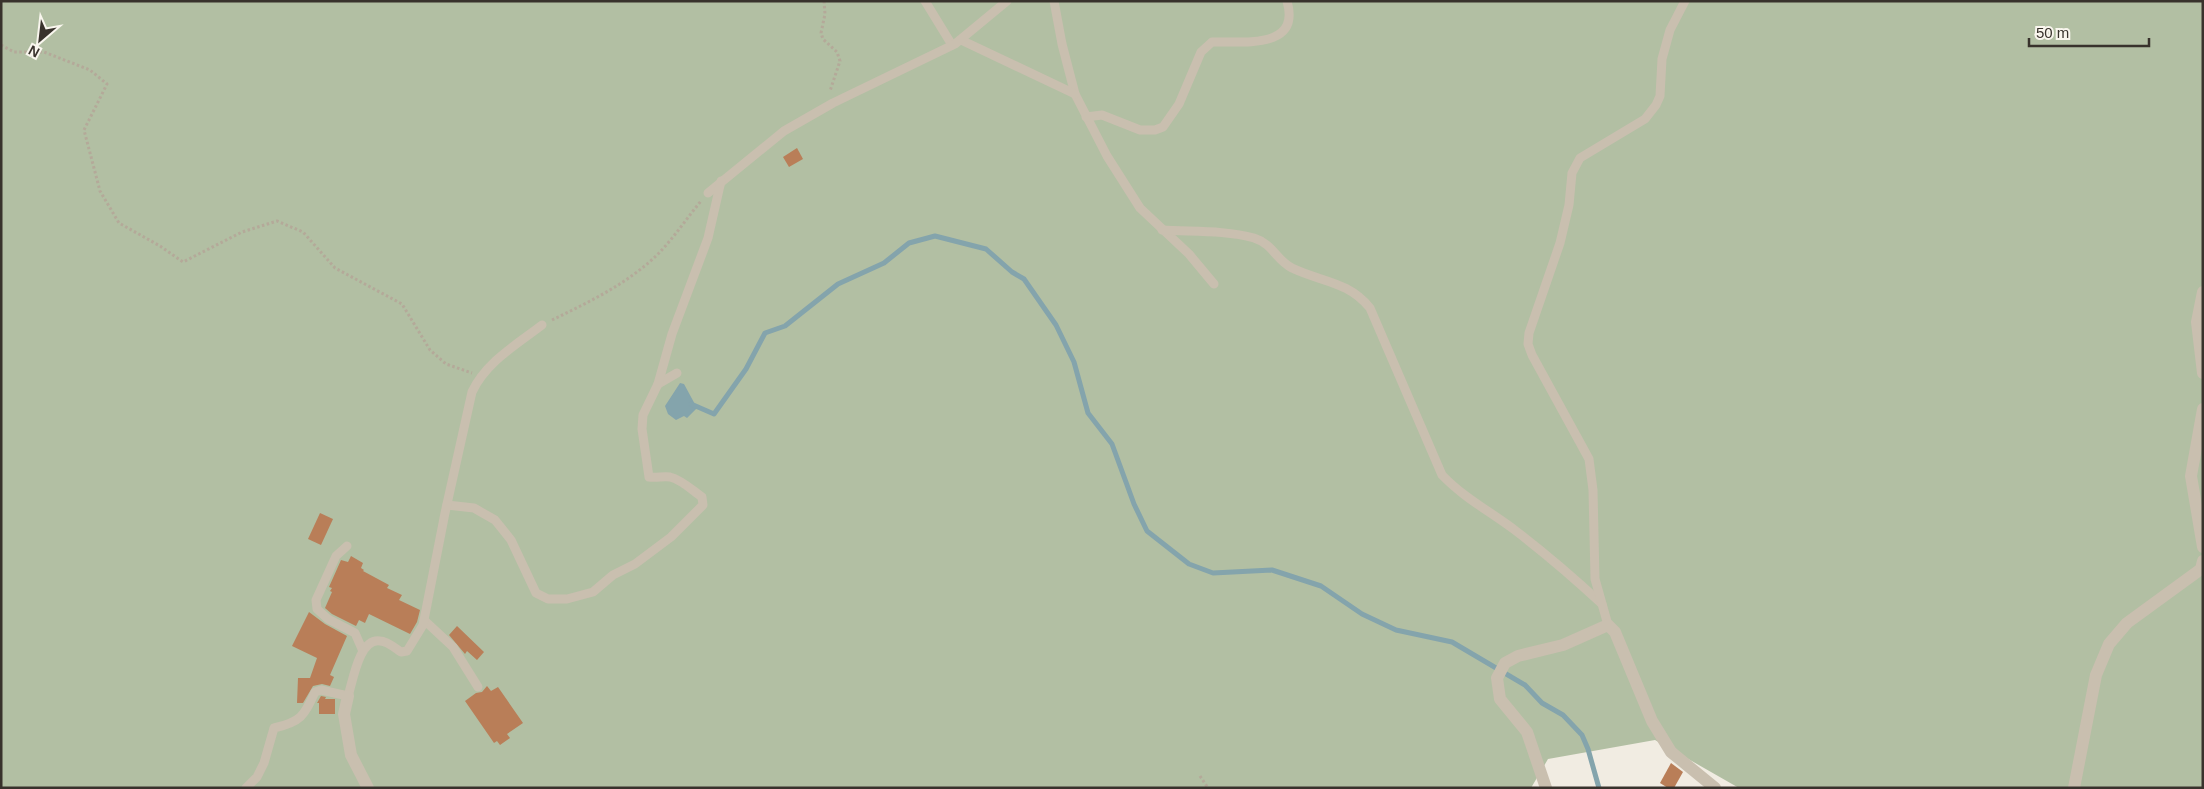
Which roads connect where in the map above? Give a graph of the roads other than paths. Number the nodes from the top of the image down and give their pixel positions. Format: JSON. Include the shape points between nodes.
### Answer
{"nodes":[{"id":1,"x":925,"y":1,"type":"edge"},
{"id":2,"x":1007,"y":1,"type":"edge"},
{"id":3,"x":1054,"y":1,"type":"edge"},
{"id":4,"x":1287,"y":1,"type":"edge"},
{"id":5,"x":1685,"y":1,"type":"edge"},
{"id":6,"x":961,"y":40,"type":"junction"},
{"id":7,"x":952,"y":46,"type":"junction"},
{"id":8,"x":1075,"y":94,"type":"junction"},
{"id":9,"x":1086,"y":117,"type":"junction"},
{"id":10,"x":721,"y":181,"type":"junction"},
{"id":11,"x":708,"y":193,"type":"road end"},
{"id":12,"x":1162,"y":230,"type":"junction"},
{"id":13,"x":1214,"y":284,"type":"dead end"},
{"id":14,"x":2203,"y":292,"type":"edge"},
{"id":15,"x":2200,"y":324,"type":"edge"},
{"id":16,"x":542,"y":325,"type":"road end"},
{"id":17,"x":677,"y":373,"type":"dead end"},
{"id":18,"x":2203,"y":373,"type":"edge"},
{"id":19,"x":658,"y":384,"type":"junction"},
{"id":20,"x":2203,"y":409,"type":"edge"},
{"id":21,"x":446,"y":505,"type":"junction"},
{"id":22,"x":347,"y":546,"type":"dead end"},
{"id":23,"x":2203,"y":547,"type":"edge"},
{"id":24,"x":2202,"y":566,"type":"edge"},
{"id":25,"x":1602,"y":604,"type":"junction"},
{"id":26,"x":424,"y":620,"type":"junction"},
{"id":27,"x":1608,"y":624,"type":"junction"},
{"id":28,"x":362,"y":648,"type":"junction"},
{"id":29,"x":478,"y":687,"type":"dead end"},
{"id":30,"x":348,"y":696,"type":"junction"},
{"id":31,"x":246,"y":788,"type":"edge"},
{"id":32,"x":368,"y":788,"type":"edge"},
{"id":33,"x":1546,"y":788,"type":"edge"},
{"id":34,"x":1716,"y":788,"type":"edge"},
{"id":35,"x":2074,"y":788,"type":"edge"}],
"edges":[{"from":1,"to":7,"type":"lane"},
{"from":2,"to":6,"type":"lane"},
{"from":3,"to":8,"type":"lane"},
{"from":4,"to":9,"type":"lane","via":[[1290,22],[1284,32],[1266,40],[1212,42],[1201,52],[1179,104],[1164,127],[1140,130],[1102,115]]},
{"from":5,"to":25,"type":"lane","via":[[1670,30],[1662,59],[1660,96],[1656,105],[1645,119],[1580,158],[1572,173],[1560,244],[1529,334],[1532,355],[1588,459],[1593,490],[1595,579]]},
{"from":6,"to":7,"type":"lane"},
{"from":6,"to":8,"type":"lane"},
{"from":7,"to":10,"type":"lane","via":[[833,103],[784,131]]},
{"from":8,"to":9,"type":"lane"},
{"from":9,"to":12,"type":"lane","via":[[1140,208]]},
{"from":10,"to":11,"type":"lane"},
{"from":10,"to":19,"type":"lane","via":[[708,238],[672,334]]},
{"from":12,"to":13,"type":"lane","via":[[1189,254]]},
{"from":12,"to":25,"type":"lane","via":[[1255,238],[1272,247],[1292,268],[1360,296],[1370,308],[1442,476],[1459,492],[1515,530]]},
{"from":14,"to":15,"type":"street"},
{"from":15,"to":18,"type":"street"},
{"from":16,"to":21,"type":"lane","via":[[479,376],[472,392]]},
{"from":17,"to":19,"type":"lane"},
{"from":19,"to":21,"type":"lane","via":[[643,415],[647,472],[649,477],[668,477],[682,482],[702,498],[703,505],[671,536],[593,592],[548,600],[536,593],[511,540],[495,520],[474,508]]},
{"from":20,"to":23,"type":"street","via":[[2191,476]]},
{"from":21,"to":26,"type":"lane"},
{"from":22,"to":28,"type":"lane","via":[[336,556],[316,600],[317,609],[328,619],[355,633]]},
{"from":24,"to":35,"type":"street","via":[[2127,624],[2109,644],[2096,675]]},
{"from":25,"to":27,"type":"lane"},
{"from":26,"to":28,"type":"lane","via":[[407,651],[401,652],[381,640]]},
{"from":26,"to":29,"type":"lane","via":[[453,646]]},
{"from":27,"to":33,"type":"street","via":[[1563,645],[1518,656],[1505,663],[1498,678],[1500,699],[1527,732]]},
{"from":27,"to":34,"type":"street","via":[[1615,632],[1652,721],[1671,752]]},
{"from":28,"to":30,"type":"lane"},
{"from":30,"to":31,"type":"lane","via":[[321,690],[315,692],[301,718],[292,724],[274,728],[264,764]]},
{"from":30,"to":32,"type":"street","via":[[344,714],[351,755]]}]}
